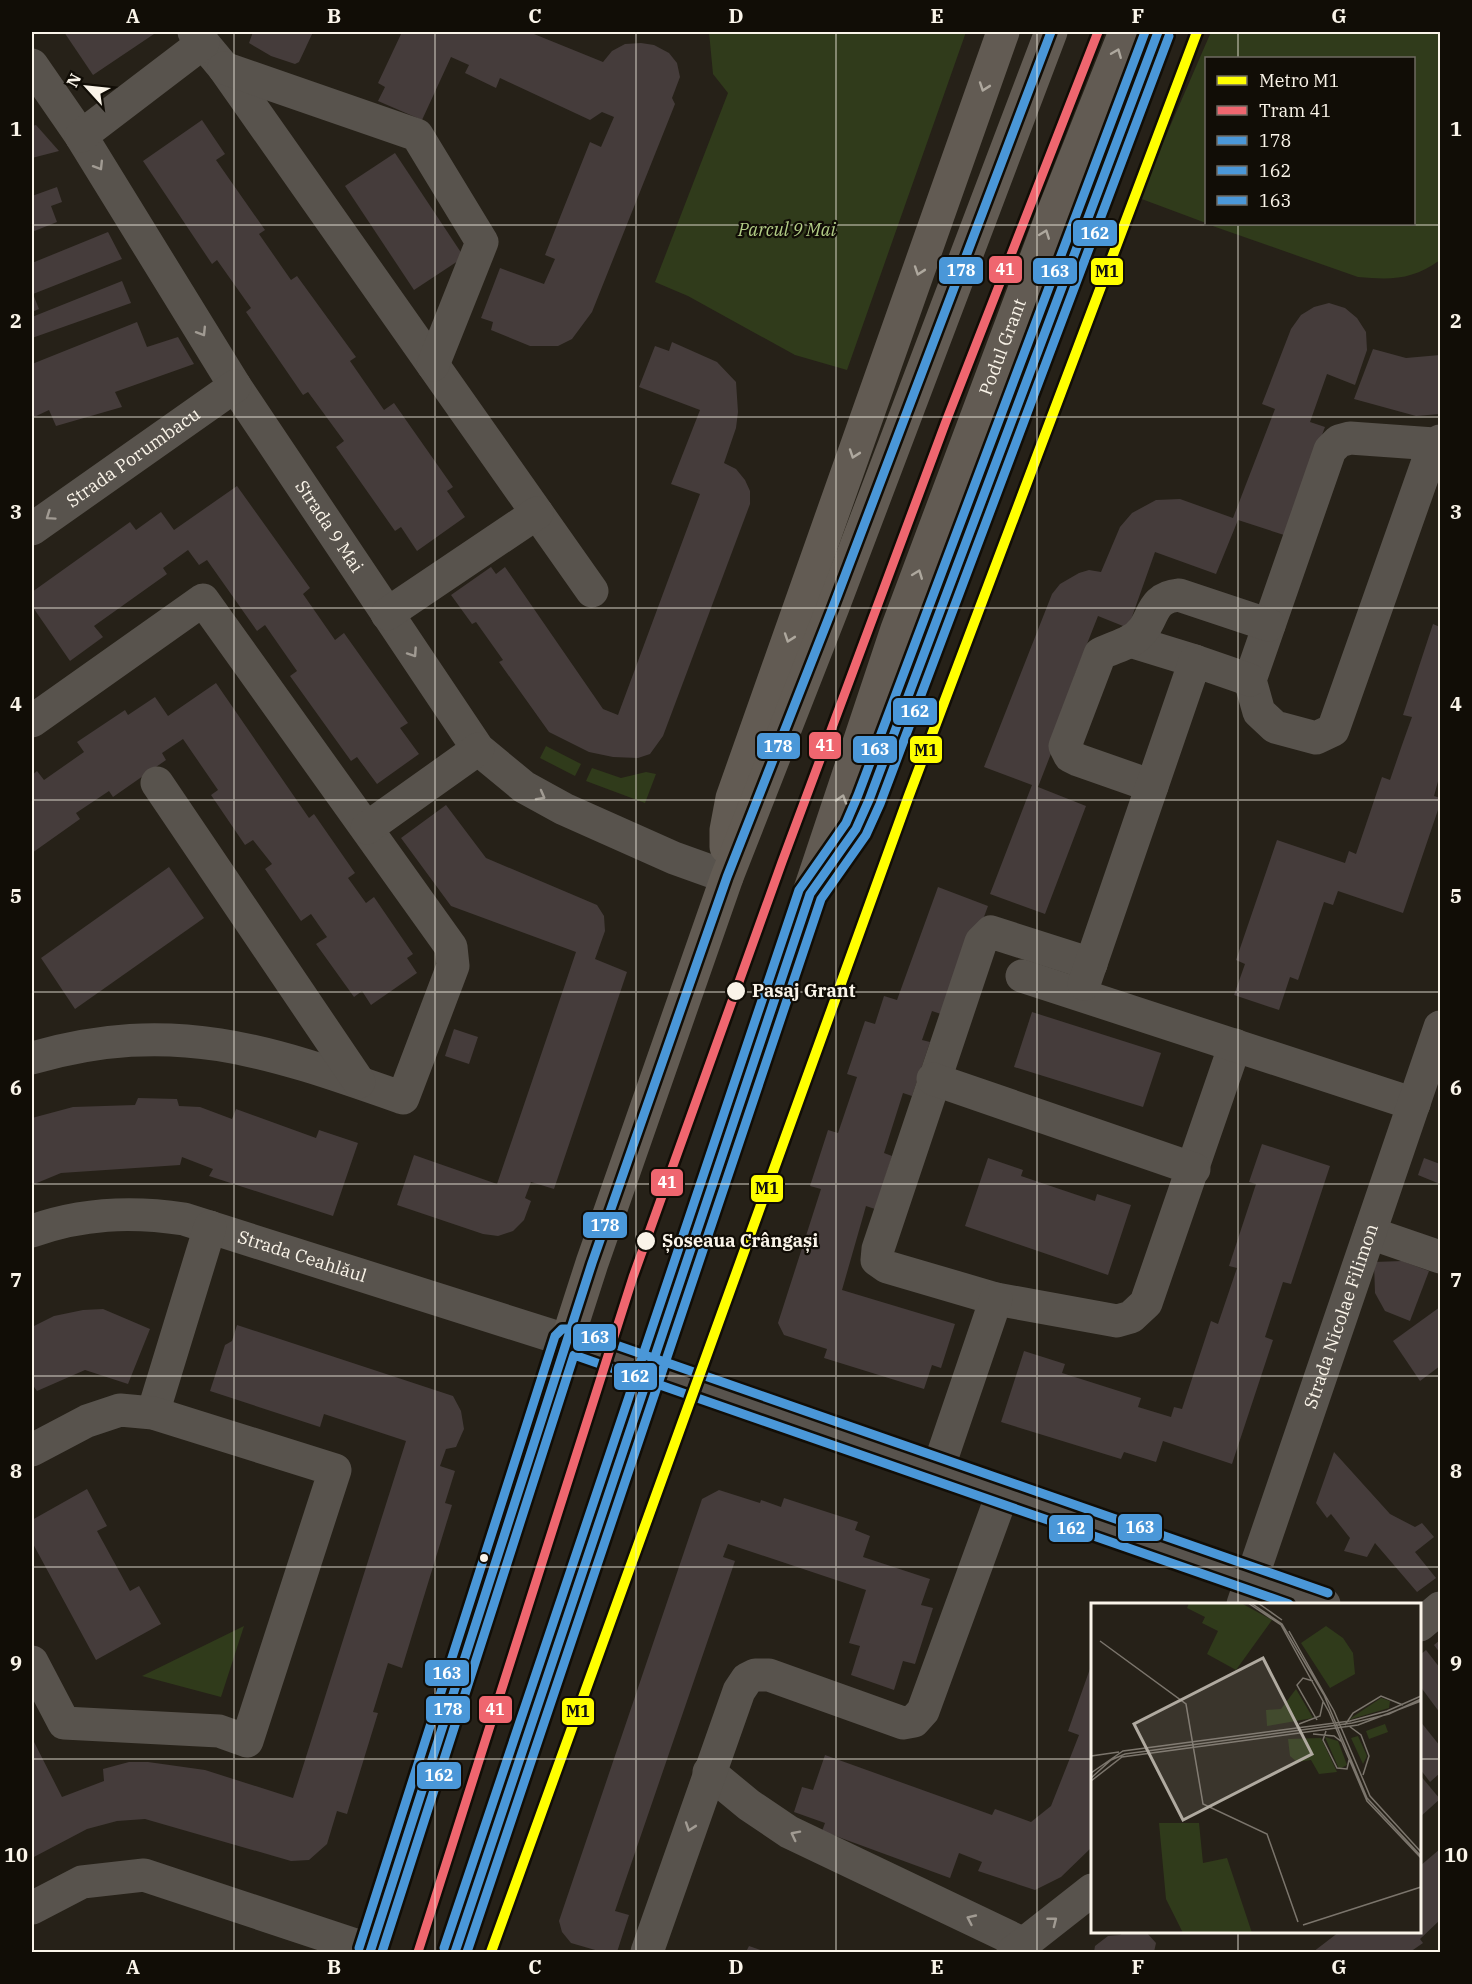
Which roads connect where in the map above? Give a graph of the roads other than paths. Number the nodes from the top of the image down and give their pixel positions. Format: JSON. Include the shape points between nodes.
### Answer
{"nodes":[{"id":1,"x":1003,"y":32,"type":"edge"},
{"id":2,"x":1051,"y":32,"type":"edge"},
{"id":3,"x":1125,"y":32,"type":"edge"},
{"id":4,"x":1158,"y":32,"type":"edge"},
{"id":5,"x":199,"y":37,"type":"edge"},
{"id":6,"x":32,"y":65,"type":"edge"},
{"id":7,"x":224,"y":68,"type":"junction"},
{"id":8,"x":81,"y":136,"type":"junction"},
{"id":9,"x":433,"y":365,"type":"junction"},
{"id":10,"x":235,"y":386,"type":"junction"},
{"id":11,"x":1437,"y":442,"type":"edge"},
{"id":12,"x":537,"y":513,"type":"junction"},
{"id":13,"x":32,"y":529,"type":"edge"},
{"id":14,"x":592,"y":591,"type":"dead end"},
{"id":15,"x":387,"y":614,"type":"junction"},
{"id":16,"x":1269,"y":625,"type":"junction"},
{"id":17,"x":1131,"y":641,"type":"junction"},
{"id":18,"x":1195,"y":661,"type":"junction"},
{"id":19,"x":1250,"y":680,"type":"junction"},
{"id":20,"x":32,"y":721,"type":"edge"},
{"id":21,"x":478,"y":750,"type":"junction"},
{"id":22,"x":157,"y":783,"type":"dead end"},
{"id":23,"x":1152,"y":786,"type":"junction"},
{"id":24,"x":367,"y":828,"type":"junction"},
{"id":25,"x":727,"y":877,"type":"junction"},
{"id":26,"x":810,"y":894,"type":"junction"},
{"id":27,"x":1091,"y":964,"type":"junction"},
{"id":28,"x":1022,"y":976,"type":"dead end"},
{"id":29,"x":1081,"y":995,"type":"junction"},
{"id":30,"x":1440,"y":1027,"type":"edge"},
{"id":31,"x":1235,"y":1045,"type":"junction"},
{"id":32,"x":32,"y":1058,"type":"edge"},
{"id":33,"x":933,"y":1079,"type":"junction"},
{"id":34,"x":359,"y":1082,"type":"junction"},
{"id":35,"x":1414,"y":1104,"type":"junction"},
{"id":36,"x":1194,"y":1169,"type":"junction"},
{"id":37,"x":210,"y":1227,"type":"junction"},
{"id":38,"x":32,"y":1231,"type":"edge"},
{"id":39,"x":1370,"y":1233,"type":"junction"},
{"id":40,"x":1440,"y":1257,"type":"edge"},
{"id":41,"x":996,"y":1299,"type":"junction"},
{"id":42,"x":566,"y":1340,"type":"junction"},
{"id":43,"x":649,"y":1368,"type":"junction"},
{"id":44,"x":153,"y":1413,"type":"junction"},
{"id":45,"x":32,"y":1450,"type":"edge"},
{"id":46,"x":938,"y":1469,"type":"junction"},
{"id":47,"x":1003,"y":1492,"type":"junction"},
{"id":48,"x":1247,"y":1592,"type":"edge"},
{"id":49,"x":1312,"y":1603,"type":"edge"},
{"id":50,"x":1440,"y":1608,"type":"edge"},
{"id":51,"x":1421,"y":1623,"type":"edge"},
{"id":52,"x":32,"y":1662,"type":"edge"},
{"id":53,"x":709,"y":1772,"type":"junction"},
{"id":54,"x":1091,"y":1891,"type":"edge"},
{"id":55,"x":32,"y":1908,"type":"edge"},
{"id":56,"x":1019,"y":1948,"type":"edge"},
{"id":57,"x":370,"y":1951,"type":"edge"},
{"id":58,"x":455,"y":1953,"type":"edge"},
{"id":59,"x":647,"y":1953,"type":"edge"}],
"edges":[{"from":1,"to":25,"type":"main road","one_way":true,"via":[[732,798],[726,830]]},
{"from":2,"to":25,"type":"main road"},
{"from":26,"to":3,"type":"main road","name":"Podul Grant","one_way":true,"via":[[897,629]]},
{"from":4,"to":26,"type":"main road","via":[[869,800],[856,829]]},
{"from":5,"to":7,"type":"street"},
{"from":5,"to":8,"type":"street"},
{"from":6,"to":8,"type":"street","name":"Strada 9 Mai"},
{"from":7,"to":9,"type":"street"},
{"from":7,"to":9,"type":"street","via":[[417,135],[482,242]]},
{"from":8,"to":10,"type":"street","name":"Strada 9 Mai","one_way":true},
{"from":9,"to":12,"type":"street"},
{"from":10,"to":13,"type":"street","name":"Strada Porumbacu","one_way":true},
{"from":10,"to":15,"type":"street","name":"Strada 9 Mai"},
{"from":11,"to":16,"type":"street","via":[[1350,438],[1339,441],[1330,450]]},
{"from":11,"to":19,"type":"street","via":[[1334,730],[1316,738],[1275,727],[1259,712]]},
{"from":12,"to":14,"type":"street"},
{"from":12,"to":15,"type":"street"},
{"from":15,"to":21,"type":"street","name":"Strada 9 Mai","one_way":true},
{"from":16,"to":17,"type":"street","via":[[1179,595],[1165,596],[1157,603],[1146,627]]},
{"from":16,"to":19,"type":"street"},
{"from":17,"to":18,"type":"street"},
{"from":17,"to":23,"type":"street","via":[[1100,654],[1065,746],[1070,756],[1078,760]]},
{"from":18,"to":19,"type":"street"},
{"from":18,"to":23,"type":"street"},
{"from":20,"to":24,"type":"street","via":[[203,600]]},
{"from":21,"to":24,"type":"street"},
{"from":21,"to":25,"type":"street","name":"Strada 9 Mai","one_way":true,"via":[[524,787],[564,809]]},
{"from":22,"to":34,"type":"street"},
{"from":23,"to":27,"type":"street"},
{"from":24,"to":34,"type":"street","via":[[451,947],[453,966],[403,1098]]},
{"from":25,"to":42,"type":"main road"},
{"from":26,"to":43,"type":"main road","name":"Podul Grant"},
{"from":27,"to":29,"type":"street"},
{"from":27,"to":33,"type":"street","via":[[991,932],[981,942]]},
{"from":28,"to":29,"type":"street"},
{"from":29,"to":31,"type":"street"},
{"from":30,"to":35,"type":"street","name":"Strada Nicolae Filimon"},
{"from":31,"to":35,"type":"street"},
{"from":31,"to":36,"type":"street"},
{"from":32,"to":34,"type":"street","via":[[103,1043],[206,1041],[275,1055]]},
{"from":33,"to":36,"type":"street"},
{"from":33,"to":41,"type":"street","via":[[877,1260],[887,1267]]},
{"from":35,"to":39,"type":"street","name":"Strada Nicolae Filimon"},
{"from":36,"to":41,"type":"street","via":[[1146,1303],[1131,1317],[1117,1321]]},
{"from":37,"to":38,"type":"street","name":"Strada Ceahlăul","via":[[184,1219],[130,1213],[80,1217]]},
{"from":37,"to":42,"type":"street","name":"Strada Ceahlăul"},
{"from":37,"to":44,"type":"street"},
{"from":39,"to":40,"type":"street"},
{"from":39,"to":48,"type":"street","name":"Strada Nicolae Filimon"},
{"from":41,"to":46,"type":"street"},
{"from":42,"to":43,"type":"street","name":"Strada Ceahlăul"},
{"from":42,"to":57,"type":"main road"},
{"from":43,"to":46,"type":"street"},
{"from":43,"to":58,"type":"main road","name":"Podul Grant"},
{"from":44,"to":45,"type":"street","via":[[120,1410],[87,1421]]},
{"from":44,"to":52,"type":"street","via":[[335,1470],[247,1741],[219,1731],[64,1724]]},
{"from":46,"to":47,"type":"street"},
{"from":47,"to":48,"type":"street"},
{"from":47,"to":53,"type":"street","via":[[924,1711],[914,1721],[903,1723],[768,1675],[755,1675],[739,1691]]},
{"from":48,"to":49,"type":"street"},
{"from":50,"to":51,"type":"street"},
{"from":56,"to":53,"type":"street","one_way":true,"via":[[789,1832]]},
{"from":53,"to":59,"type":"street","one_way":true},
{"from":56,"to":54,"type":"street","one_way":true},
{"from":55,"to":57,"type":"street","via":[[82,1882],[144,1875]]}]}
